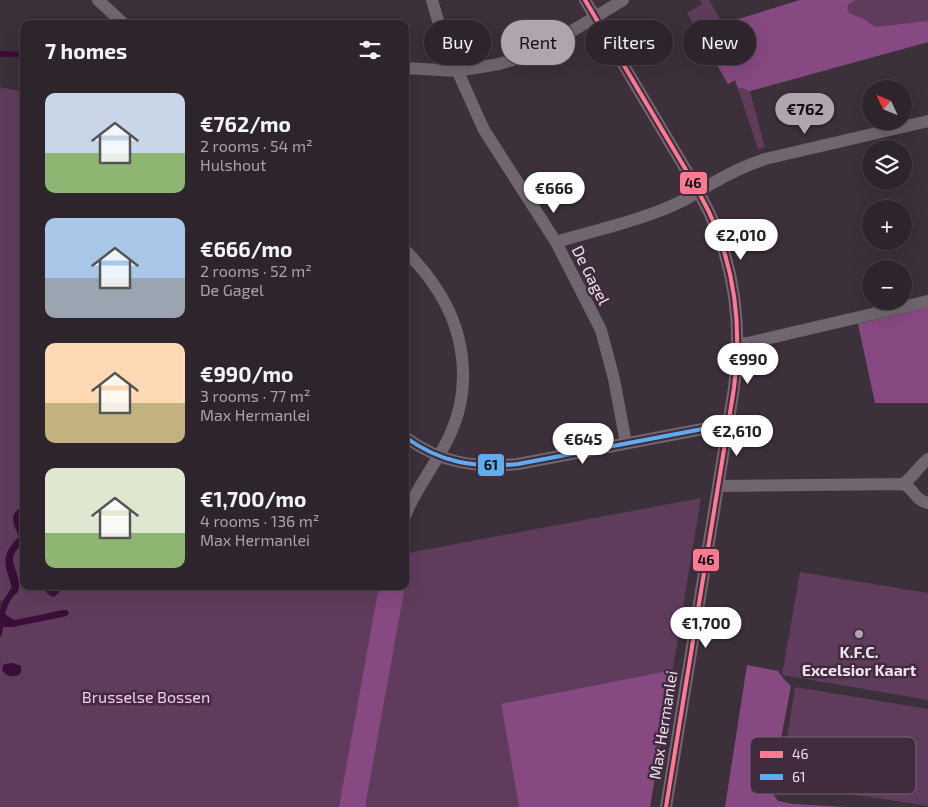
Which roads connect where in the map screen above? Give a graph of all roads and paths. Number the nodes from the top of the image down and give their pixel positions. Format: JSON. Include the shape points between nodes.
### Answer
{"nodes":[{"id":1,"x":99,"y":0,"type":"edge"},
{"id":2,"x":432,"y":0,"type":"edge"},
{"id":3,"x":585,"y":0,"type":"edge"},
{"id":4,"x":623,"y":0,"type":"edge"},
{"id":5,"x":596,"y":17,"type":"junction"},
{"id":6,"x":120,"y":20,"type":"edge"},
{"id":7,"x":409,"y":68,"type":"edge"},
{"id":8,"x":458,"y":71,"type":"junction"},
{"id":9,"x":928,"y":121,"type":"edge"},
{"id":10,"x":698,"y":191,"type":"junction"},
{"id":11,"x":556,"y":242,"type":"junction"},
{"id":12,"x":409,"y":255,"type":"edge"},
{"id":13,"x":928,"y":301,"type":"edge"},
{"id":14,"x":738,"y":344,"type":"junction"},
{"id":15,"x":729,"y":424,"type":"junction"},
{"id":16,"x":409,"y":439,"type":"edge"},
{"id":17,"x":626,"y":443,"type":"junction"},
{"id":18,"x":438,"y":456,"type":"junction"},
{"id":19,"x":928,"y":459,"type":"edge"},
{"id":20,"x":903,"y":484,"type":"junction"},
{"id":21,"x":719,"y":486,"type":"junction"},
{"id":22,"x":928,"y":503,"type":"edge"},
{"id":23,"x":409,"y":508,"type":"edge"},
{"id":24,"x":666,"y":807,"type":"edge"}],
"edges":[{"from":1,"to":6,"type":"street"},
{"from":2,"to":8,"type":"street","name":"De Gagel"},
{"from":3,"to":5,"type":"street","name":"Max Hermanlei"},
{"from":4,"to":5,"type":"street"},
{"from":5,"to":8,"type":"street","via":[[532,53],[499,64]]},
{"from":5,"to":10,"type":"street","name":"Max Hermanlei"},
{"from":7,"to":8,"type":"street"},
{"from":8,"to":11,"type":"street","name":"De Gagel","via":[[484,130]]},
{"from":9,"to":10,"type":"street","via":[[765,159],[734,171]]},
{"from":10,"to":11,"type":"street","via":[[658,211]]},
{"from":10,"to":14,"type":"street","name":"Max Hermanlei","via":[[720,238],[730,270]]},
{"from":11,"to":17,"type":"street","name":"De Gagel","via":[[601,330]]},
{"from":12,"to":18,"type":"street","via":[[434,283],[443,299],[458,332],[462,352],[460,403],[449,437]]},
{"from":13,"to":14,"type":"street"},
{"from":14,"to":15,"type":"street","name":"Max Hermanlei"},
{"from":15,"to":17,"type":"street"},
{"from":15,"to":21,"type":"street","name":"Max Hermanlei"},
{"from":16,"to":18,"type":"street"},
{"from":17,"to":18,"type":"street","via":[[500,466],[480,466]]},
{"from":18,"to":23,"type":"street"},
{"from":19,"to":20,"type":"street"},
{"from":20,"to":21,"type":"street"},
{"from":20,"to":22,"type":"street","via":[[919,500]]},
{"from":21,"to":24,"type":"street","name":"Max Hermanlei"}]}
